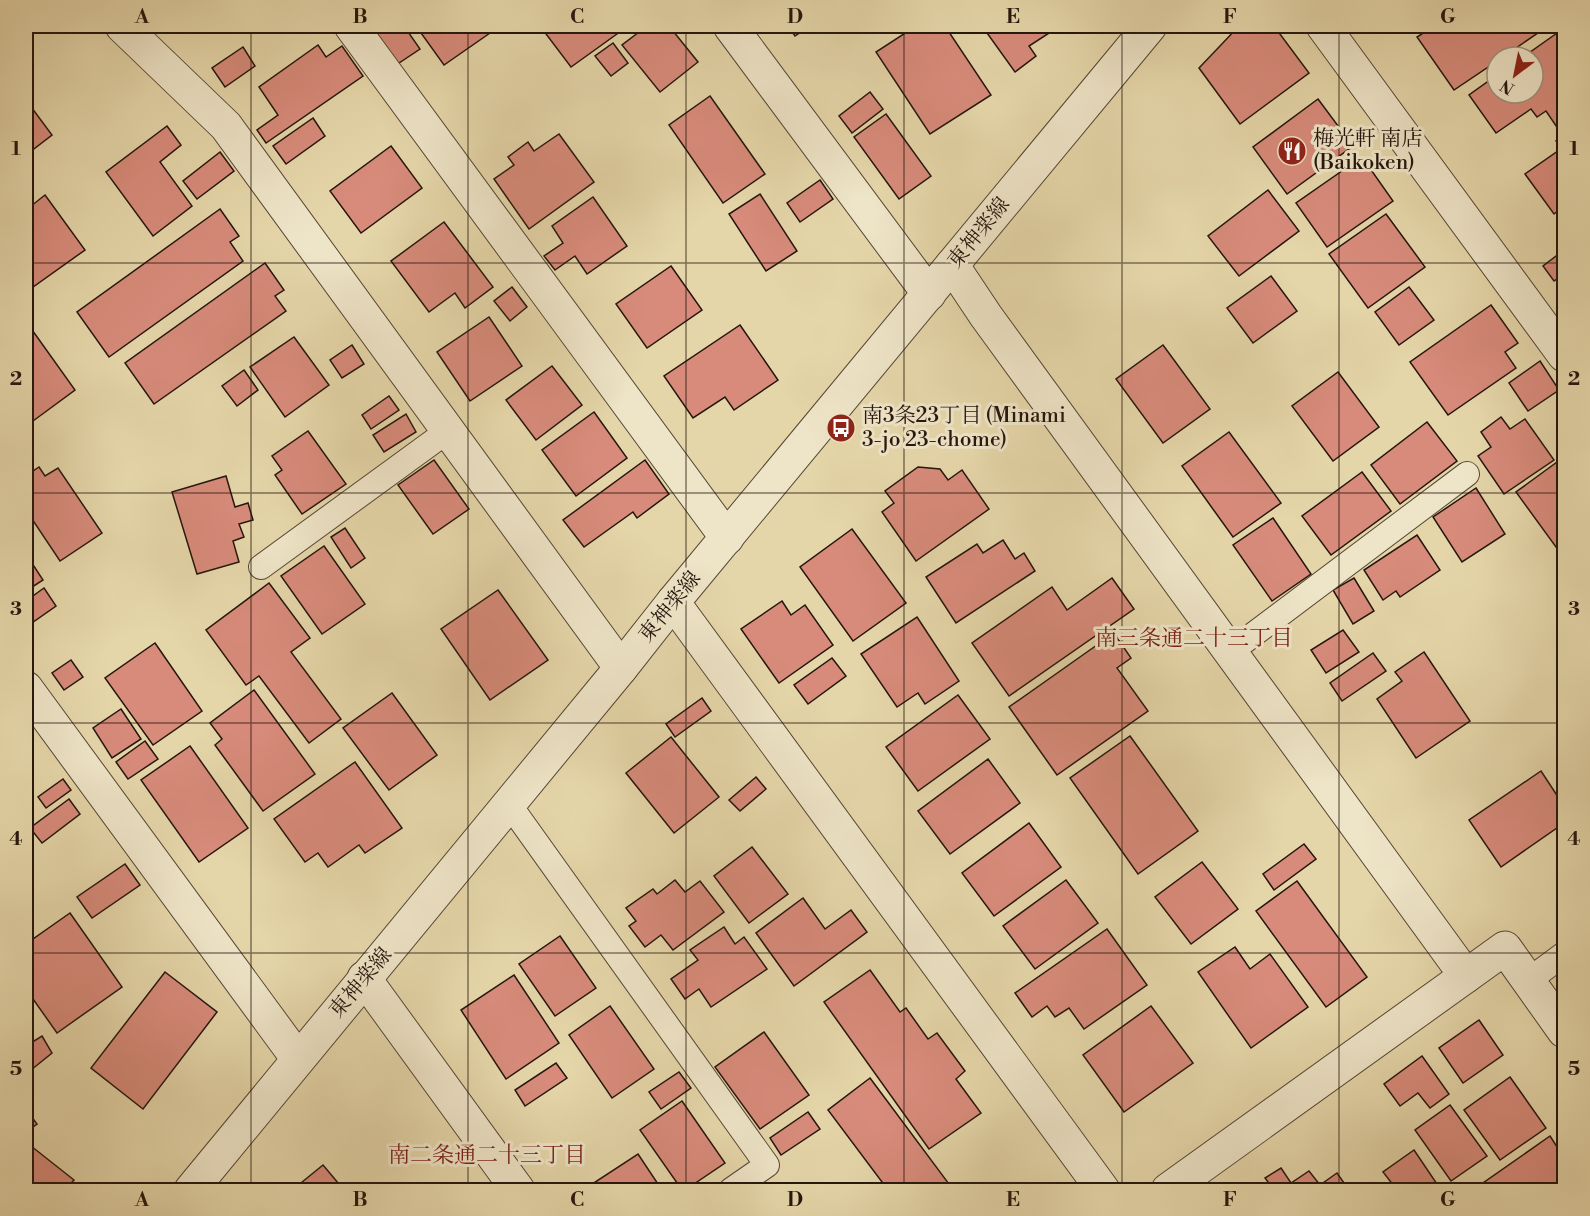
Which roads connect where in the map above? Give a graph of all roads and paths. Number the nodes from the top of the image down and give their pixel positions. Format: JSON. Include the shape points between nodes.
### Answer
{"nodes":[{"id":1,"x":122,"y":26,"type":"edge"},
{"id":2,"x":351,"y":26,"type":"edge"},
{"id":3,"x":730,"y":26,"type":"edge"},
{"id":4,"x":1150,"y":26,"type":"edge"},
{"id":5,"x":1323,"y":26,"type":"edge"},
{"id":6,"x":952,"y":265,"type":"junction"},
{"id":7,"x":929,"y":294,"type":"junction"},
{"id":8,"x":1564,"y":355,"type":"edge"},
{"id":9,"x":449,"y":430,"type":"junction"},
{"id":10,"x":1467,"y":474,"type":"dead end"},
{"id":11,"x":727,"y":538,"type":"junction"},
{"id":12,"x":261,"y":567,"type":"dead end"},
{"id":13,"x":673,"y":602,"type":"junction"},
{"id":14,"x":1230,"y":652,"type":"junction"},
{"id":15,"x":621,"y":668,"type":"junction"},
{"id":16,"x":26,"y":688,"type":"edge"},
{"id":17,"x":509,"y":804,"type":"junction"},
{"id":18,"x":1564,"y":954,"type":"edge"},
{"id":19,"x":1466,"y":976,"type":"junction"},
{"id":20,"x":364,"y":978,"type":"junction"},
{"id":21,"x":1529,"y":980,"type":"junction"},
{"id":22,"x":1564,"y":1031,"type":"edge"},
{"id":23,"x":298,"y":1059,"type":"junction"},
{"id":24,"x":191,"y":1191,"type":"edge"},
{"id":25,"x":518,"y":1191,"type":"edge"},
{"id":26,"x":731,"y":1191,"type":"edge"},
{"id":27,"x":1103,"y":1191,"type":"edge"},
{"id":28,"x":1168,"y":1191,"type":"edge"}],
"edges":[{"from":1,"to":9,"type":"street","via":[[226,126]]},
{"from":2,"to":11,"type":"street"},
{"from":3,"to":7,"type":"street"},
{"from":4,"to":6,"type":"street","name":"東神楽線"},
{"from":5,"to":8,"type":"street"},
{"from":6,"to":7,"type":"street","name":"東神楽線"},
{"from":6,"to":14,"type":"street"},
{"from":7,"to":11,"type":"street","name":"東神楽線"},
{"from":9,"to":12,"type":"lane"},
{"from":9,"to":15,"type":"street"},
{"from":10,"to":14,"type":"lane"},
{"from":11,"to":13,"type":"street","name":"東神楽線"},
{"from":13,"to":15,"type":"street","name":"東神楽線"},
{"from":13,"to":27,"type":"street"},
{"from":14,"to":19,"type":"street"},
{"from":15,"to":17,"type":"street","name":"東神楽線"},
{"from":16,"to":23,"type":"street"},
{"from":17,"to":20,"type":"street","name":"東神楽線"},
{"from":17,"to":26,"type":"lane","via":[[767,1165]]},
{"from":18,"to":21,"type":"lane"},
{"from":19,"to":21,"type":"street","via":[[1505,948]]},
{"from":19,"to":28,"type":"street"},
{"from":20,"to":23,"type":"street","name":"東神楽線"},
{"from":20,"to":25,"type":"street"},
{"from":21,"to":22,"type":"street"},
{"from":23,"to":24,"type":"street","name":"東神楽線"}]}
